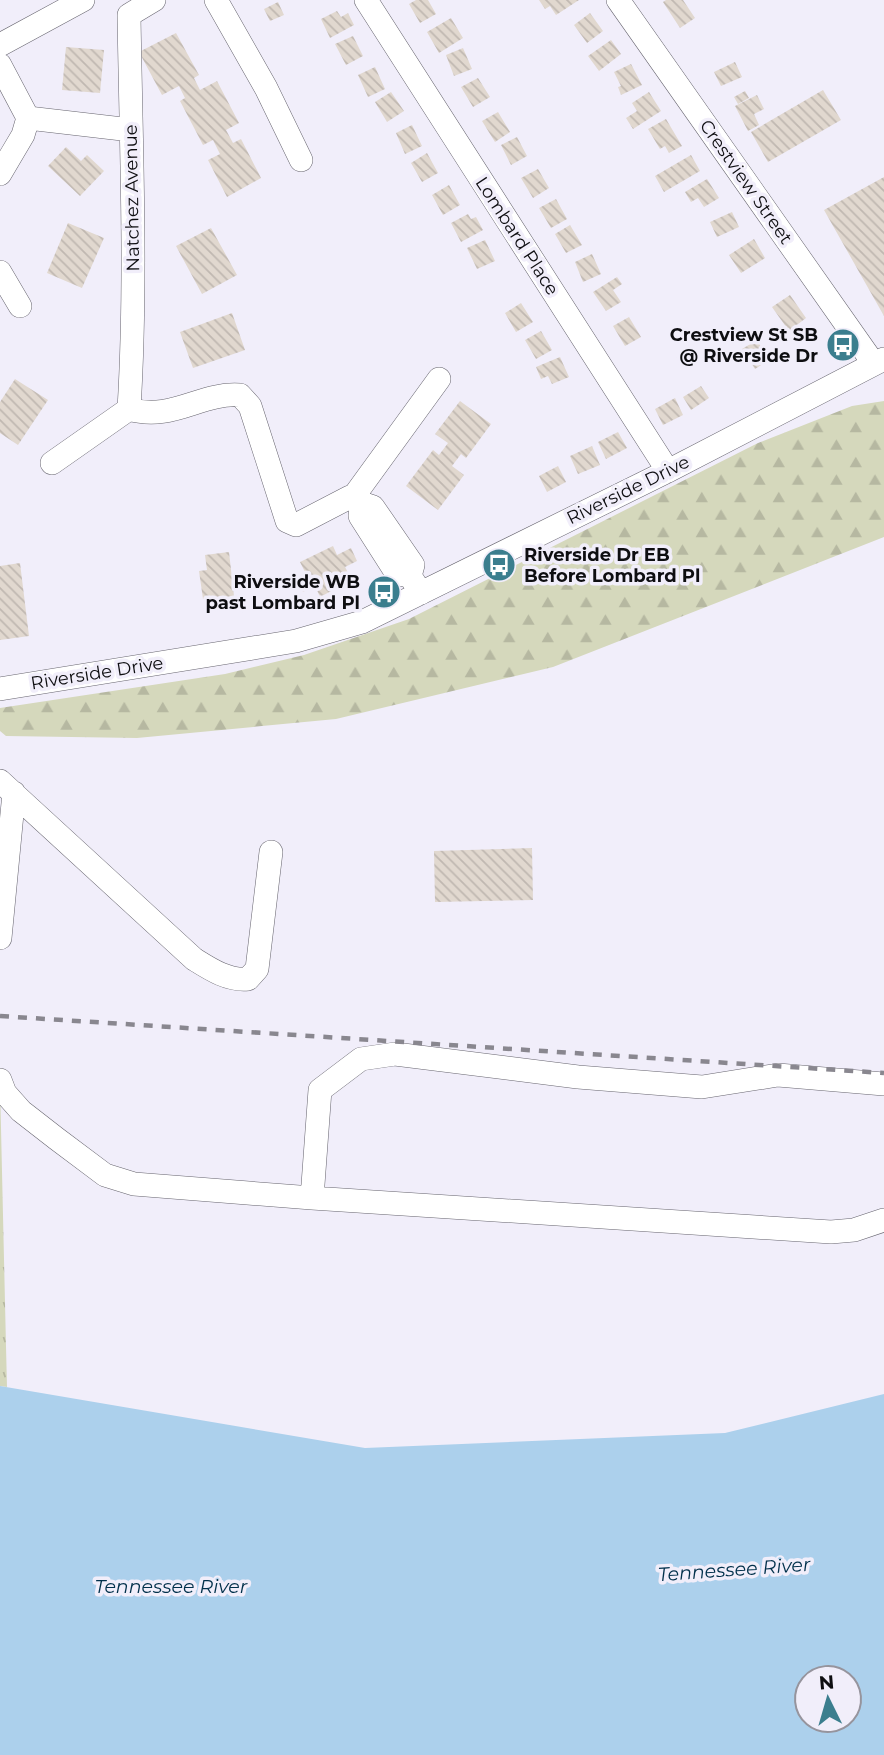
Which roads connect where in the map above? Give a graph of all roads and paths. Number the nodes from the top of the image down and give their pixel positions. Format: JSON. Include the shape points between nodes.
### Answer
{"nodes":[{"id":1,"x":83,"y":0,"type":"edge"},
{"id":2,"x":153,"y":0,"type":"edge"},
{"id":3,"x":216,"y":0,"type":"edge"},
{"id":4,"x":366,"y":0,"type":"edge"},
{"id":5,"x":618,"y":0,"type":"edge"},
{"id":6,"x":0,"y":45,"type":"edge"},
{"id":7,"x":0,"y":65,"type":"edge"},
{"id":8,"x":28,"y":118,"type":"junction"},
{"id":9,"x":131,"y":130,"type":"junction"},
{"id":10,"x":301,"y":160,"type":"dead end"},
{"id":11,"x":0,"y":174,"type":"edge"},
{"id":12,"x":0,"y":272,"type":"edge"},
{"id":13,"x":20,"y":306,"type":"dead end"},
{"id":14,"x":879,"y":361,"type":"edge"},
{"id":15,"x":439,"y":379,"type":"dead end"},
{"id":16,"x":131,"y":383,"type":"junction"},
{"id":17,"x":129,"y":409,"type":"junction"},
{"id":18,"x":156,"y":414,"type":"junction"},
{"id":19,"x":52,"y":463,"type":"dead end"},
{"id":20,"x":668,"y":471,"type":"junction"},
{"id":21,"x":358,"y":499,"type":"junction"},
{"id":22,"x":416,"y":585,"type":"junction"},
{"id":23,"x":0,"y":689,"type":"edge"},
{"id":24,"x":7,"y":787,"type":"edge"},
{"id":25,"x":271,"y":852,"type":"dead end"},
{"id":26,"x":0,"y":938,"type":"edge"},
{"id":27,"x":0,"y":1080,"type":"edge"},
{"id":28,"x":884,"y":1084,"type":"edge"},
{"id":29,"x":312,"y":1198,"type":"junction"},
{"id":30,"x":884,"y":1220,"type":"edge"}],
"edges":[{"from":1,"to":6,"type":"street"},
{"from":2,"to":9,"type":"street","name":"Natchez Avenue","via":[[129,15]]},
{"from":3,"to":10,"type":"street"},
{"from":4,"to":20,"type":"street","name":"Lombard Place"},
{"from":5,"to":14,"type":"street","name":"Crestview Street"},
{"from":7,"to":8,"type":"street"},
{"from":8,"to":9,"type":"street"},
{"from":8,"to":11,"type":"street"},
{"from":9,"to":16,"type":"street","name":"Natchez Avenue"},
{"from":12,"to":13,"type":"street"},
{"from":14,"to":20,"type":"street","name":"Riverside Drive"},
{"from":15,"to":21,"type":"street"},
{"from":16,"to":17,"type":"street","name":"Natchez Avenue"},
{"from":16,"to":18,"type":"street"},
{"from":17,"to":18,"type":"street"},
{"from":17,"to":19,"type":"street"},
{"from":18,"to":21,"type":"street","via":[[240,395],[250,406],[287,521],[296,524]]},
{"from":20,"to":22,"type":"street","name":"Riverside Drive"},
{"from":21,"to":22,"type":"street","via":[[373,507],[413,565]]},
{"from":22,"to":23,"type":"street","name":"Riverside Drive","via":[[362,622],[296,641]]},
{"from":24,"to":25,"type":"street","via":[[194,959],[238,980],[248,979],[257,969]]},
{"from":24,"to":26,"type":"street"},
{"from":27,"to":29,"type":"street","via":[[21,1111],[105,1175],[134,1184]]},
{"from":28,"to":29,"type":"street","via":[[778,1075],[702,1087],[395,1054],[361,1059],[320,1090]]},
{"from":29,"to":30,"type":"street","via":[[831,1232]]}]}
